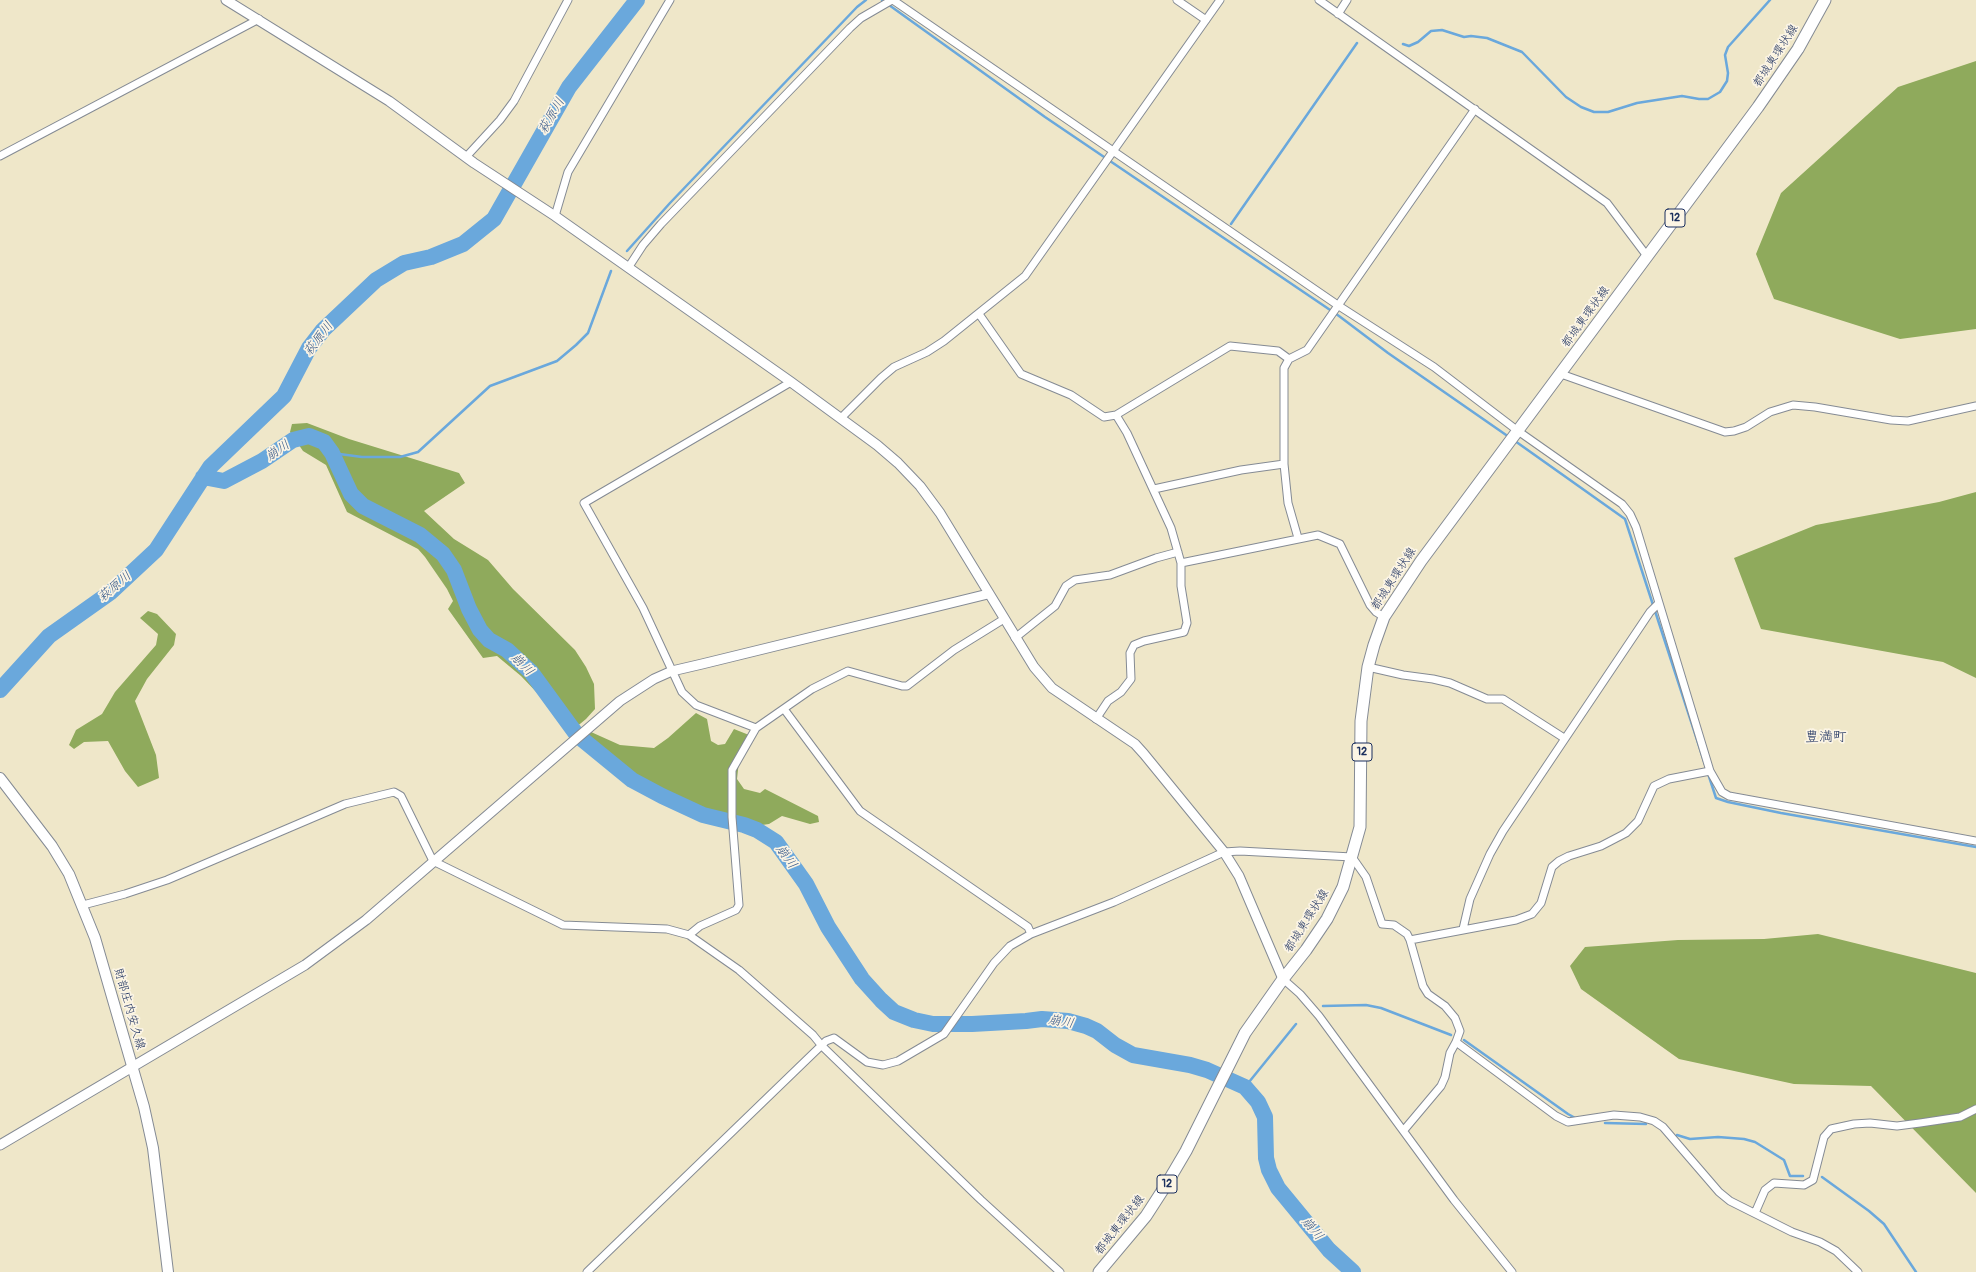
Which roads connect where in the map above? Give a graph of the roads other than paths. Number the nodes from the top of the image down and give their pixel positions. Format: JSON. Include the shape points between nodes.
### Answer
{"nodes":[{"id":1,"x":226,"y":0,"type":"edge"},
{"id":2,"x":568,"y":0,"type":"edge"},
{"id":3,"x":670,"y":0,"type":"edge"},
{"id":4,"x":893,"y":0,"type":"edge"},
{"id":5,"x":1177,"y":0,"type":"edge"},
{"id":6,"x":1220,"y":0,"type":"edge"},
{"id":7,"x":1319,"y":0,"type":"edge"},
{"id":8,"x":1347,"y":0,"type":"edge"},
{"id":9,"x":1825,"y":0,"type":"edge"},
{"id":10,"x":1338,"y":14,"type":"junction"},
{"id":11,"x":259,"y":19,"type":"junction"},
{"id":12,"x":1206,"y":20,"type":"junction"},
{"id":13,"x":1475,"y":109,"type":"junction"},
{"id":14,"x":1114,"y":152,"type":"junction"},
{"id":15,"x":0,"y":156,"type":"edge"},
{"id":16,"x":466,"y":157,"type":"junction"},
{"id":17,"x":555,"y":216,"type":"junction"},
{"id":18,"x":1647,"y":256,"type":"junction"},
{"id":19,"x":628,"y":268,"type":"junction"},
{"id":20,"x":1339,"y":306,"type":"junction"},
{"id":21,"x":979,"y":314,"type":"junction"},
{"id":22,"x":1289,"y":360,"type":"junction"},
{"id":23,"x":1560,"y":374,"type":"junction"},
{"id":24,"x":791,"y":382,"type":"junction"},
{"id":25,"x":1976,"y":406,"type":"edge"},
{"id":26,"x":1116,"y":415,"type":"junction"},
{"id":27,"x":840,"y":418,"type":"junction"},
{"id":28,"x":1518,"y":431,"type":"junction"},
{"id":29,"x":1284,"y":464,"type":"junction"},
{"id":30,"x":1154,"y":489,"type":"junction"},
{"id":31,"x":1298,"y":538,"type":"junction"},
{"id":32,"x":1178,"y":552,"type":"junction"},
{"id":33,"x":1181,"y":563,"type":"junction"},
{"id":34,"x":988,"y":594,"type":"junction"},
{"id":35,"x":1658,"y":604,"type":"junction"},
{"id":36,"x":1384,"y":617,"type":"junction"},
{"id":37,"x":1004,"y":619,"type":"junction"},
{"id":38,"x":1015,"y":638,"type":"junction"},
{"id":39,"x":1368,"y":667,"type":"junction"},
{"id":40,"x":672,"y":672,"type":"junction"},
{"id":41,"x":784,"y":708,"type":"junction"},
{"id":42,"x":1096,"y":719,"type":"junction"},
{"id":43,"x":756,"y":728,"type":"junction"},
{"id":44,"x":1564,"y":738,"type":"junction"},
{"id":45,"x":1710,"y":771,"type":"junction"},
{"id":46,"x":0,"y":778,"type":"edge"},
{"id":47,"x":1976,"y":841,"type":"edge"},
{"id":48,"x":1224,"y":852,"type":"junction"},
{"id":49,"x":1352,"y":858,"type":"junction"},
{"id":50,"x":433,"y":861,"type":"junction"},
{"id":51,"x":83,"y":905,"type":"junction"},
{"id":52,"x":1463,"y":929,"type":"junction"},
{"id":53,"x":1031,"y":934,"type":"junction"},
{"id":54,"x":689,"y":935,"type":"junction"},
{"id":55,"x":1410,"y":940,"type":"junction"},
{"id":56,"x":1283,"y":979,"type":"junction"},
{"id":57,"x":1456,"y":1042,"type":"junction"},
{"id":58,"x":822,"y":1046,"type":"junction"},
{"id":59,"x":132,"y":1068,"type":"junction"},
{"id":60,"x":1976,"y":1109,"type":"edge"},
{"id":61,"x":1404,"y":1130,"type":"junction"},
{"id":62,"x":0,"y":1145,"type":"edge"},
{"id":63,"x":1756,"y":1213,"type":"junction"},
{"id":64,"x":168,"y":1272,"type":"edge"},
{"id":65,"x":587,"y":1272,"type":"edge"},
{"id":66,"x":1060,"y":1272,"type":"edge"},
{"id":67,"x":1099,"y":1272,"type":"edge"},
{"id":68,"x":1512,"y":1272,"type":"edge"},
{"id":69,"x":1858,"y":1272,"type":"edge"}],
"edges":[{"from":1,"to":11,"type":"street"},
{"from":2,"to":16,"type":"street","via":[[514,101]]},
{"from":3,"to":17,"type":"street","via":[[568,172]]},
{"from":4,"to":14,"type":"street"},
{"from":4,"to":19,"type":"street","via":[[861,18],[850,28],[661,224]]},
{"from":5,"to":12,"type":"street"},
{"from":6,"to":12,"type":"street"},
{"from":7,"to":10,"type":"street"},
{"from":8,"to":10,"type":"street"},
{"from":9,"to":18,"type":"main road","name":"都城東環状線","number":"12","via":[[1798,49],[1758,107]]},
{"from":10,"to":13,"type":"street"},
{"from":11,"to":15,"type":"street"},
{"from":11,"to":16,"type":"street","via":[[390,101]]},
{"from":12,"to":14,"type":"street"},
{"from":13,"to":18,"type":"street","via":[[1607,203]]},
{"from":13,"to":20,"type":"street"},
{"from":14,"to":20,"type":"street"},
{"from":14,"to":21,"type":"street","via":[[1025,276]]},
{"from":16,"to":17,"type":"street"},
{"from":17,"to":19,"type":"street"},
{"from":18,"to":23,"type":"main road","name":"都城東環状線","number":"12"},
{"from":19,"to":24,"type":"street"},
{"from":20,"to":22,"type":"street","via":[[1307,350]]},
{"from":20,"to":28,"type":"street","via":[[1434,367]]},
{"from":21,"to":26,"type":"street","via":[[1021,374],[1071,395],[1104,418]]},
{"from":21,"to":27,"type":"street","via":[[944,342],[890,371]]},
{"from":22,"to":26,"type":"street","via":[[1278,351],[1230,346]]},
{"from":22,"to":29,"type":"street","via":[[1284,368]]},
{"from":23,"to":25,"type":"street","via":[[1725,432],[1746,427],[1770,412],[1793,405],[1908,421]]},
{"from":23,"to":28,"type":"main road","name":"都城東環状線","number":"12"},
{"from":24,"to":27,"type":"street"},
{"from":24,"to":40,"type":"street","via":[[584,503],[643,608]]},
{"from":26,"to":30,"type":"street"},
{"from":27,"to":34,"type":"street","via":[[882,450],[920,486],[940,513]]},
{"from":28,"to":35,"type":"street","via":[[1622,504],[1636,527]]},
{"from":28,"to":36,"type":"main road","name":"都城東環状線","number":"12","via":[[1421,561]]},
{"from":29,"to":30,"type":"street","via":[[1241,470]]},
{"from":29,"to":31,"type":"street","via":[[1288,503]]},
{"from":30,"to":32,"type":"street","via":[[1172,528]]},
{"from":31,"to":33,"type":"street"},
{"from":31,"to":36,"type":"street","via":[[1318,535],[1340,544],[1370,605]]},
{"from":32,"to":33,"type":"street"},
{"from":32,"to":38,"type":"street","via":[[1110,575],[1076,580],[1066,586],[1055,606]]},
{"from":33,"to":42,"type":"street","via":[[1187,622],[1184,632],[1134,645],[1130,653],[1131,679],[1121,692],[1108,701]]},
{"from":34,"to":37,"type":"street"},
{"from":34,"to":40,"type":"street"},
{"from":35,"to":44,"type":"street"},
{"from":35,"to":45,"type":"street"},
{"from":36,"to":39,"type":"main road","name":"都城東環状線","number":"12"},
{"from":37,"to":38,"type":"street"},
{"from":37,"to":41,"type":"street","via":[[954,650],[907,686],[848,671]]},
{"from":38,"to":42,"type":"street","via":[[1052,688]]},
{"from":39,"to":44,"type":"street","via":[[1450,683],[1487,699],[1503,699]]},
{"from":39,"to":49,"type":"main road","name":"都城東環状線","number":"12","via":[[1362,721],[1360,827]]},
{"from":40,"to":43,"type":"street","via":[[682,692],[696,705]]},
{"from":40,"to":50,"type":"street","via":[[620,701]]},
{"from":41,"to":43,"type":"street"},
{"from":41,"to":53,"type":"street","via":[[860,811],[1028,928]]},
{"from":42,"to":48,"type":"street","via":[[1123,735],[1144,754]]},
{"from":43,"to":54,"type":"street","via":[[732,770],[732,817],[739,905],[736,910],[700,926]]},
{"from":44,"to":52,"type":"street","via":[[1490,854],[1470,899]]},
{"from":45,"to":47,"type":"street","via":[[1722,792],[1729,796]]},
{"from":45,"to":52,"type":"street","via":[[1669,779],[1654,786],[1638,820],[1626,833],[1601,846],[1559,861],[1552,867],[1541,903],[1532,914],[1516,920]]},
{"from":46,"to":51,"type":"main road","name":"財部庄内安久線","via":[[52,846],[69,874]]},
{"from":48,"to":49,"type":"street"},
{"from":48,"to":53,"type":"street","via":[[1114,902]]},
{"from":48,"to":56,"type":"street","via":[[1239,876]]},
{"from":49,"to":55,"type":"street","via":[[1366,877],[1382,924],[1401,928]]},
{"from":49,"to":56,"type":"main road","name":"都城東環状線","number":"12","via":[[1343,888],[1327,919]]},
{"from":50,"to":51,"type":"street","via":[[402,796],[394,792],[345,804],[167,880]]},
{"from":50,"to":54,"type":"street","via":[[563,925],[667,929]]},
{"from":50,"to":59,"type":"street","via":[[366,920],[305,965]]},
{"from":51,"to":59,"type":"main road","name":"財部庄内安久線"},
{"from":52,"to":55,"type":"street"},
{"from":53,"to":58,"type":"street","via":[[1010,946],[994,963],[944,1034],[911,1054],[883,1065],[867,1062],[834,1038]]},
{"from":54,"to":58,"type":"street","via":[[739,970],[813,1035]]},
{"from":55,"to":57,"type":"street","via":[[1422,986],[1455,1018],[1460,1031]]},
{"from":56,"to":61,"type":"street","via":[[1319,1016]]},
{"from":56,"to":67,"type":"main road","name":"都城東環状線","number":"12","via":[[1246,1033],[1166,1185],[1146,1216]]},
{"from":57,"to":61,"type":"street","via":[[1450,1053],[1441,1086]]},
{"from":57,"to":63,"type":"street","via":[[1556,1116],[1568,1122],[1614,1115],[1654,1121],[1663,1127],[1719,1192]]},
{"from":58,"to":65,"type":"street"},
{"from":58,"to":66,"type":"street"},
{"from":59,"to":62,"type":"street"},
{"from":59,"to":64,"type":"main road","name":"財部庄内安久線","via":[[153,1148]]},
{"from":60,"to":63,"type":"street","via":[[1960,1117],[1920,1123],[1897,1126],[1870,1122],[1831,1129],[1824,1137],[1813,1180],[1804,1184],[1774,1183],[1765,1190]]},
{"from":61,"to":68,"type":"street","via":[[1458,1206]]},
{"from":63,"to":69,"type":"street","via":[[1836,1251]]}]}
